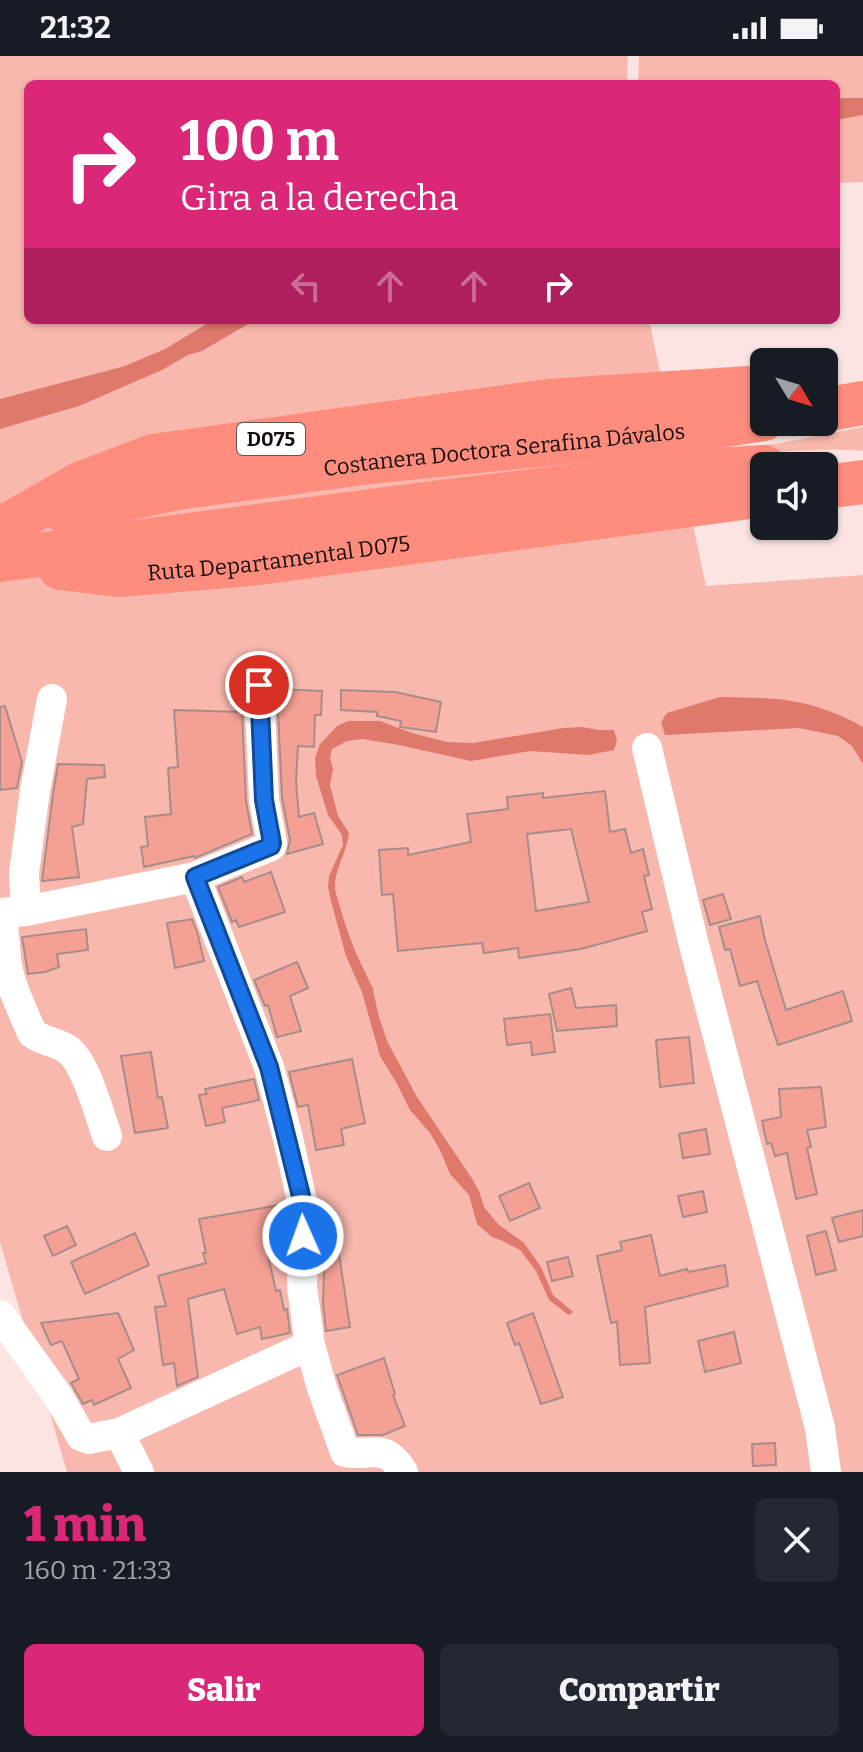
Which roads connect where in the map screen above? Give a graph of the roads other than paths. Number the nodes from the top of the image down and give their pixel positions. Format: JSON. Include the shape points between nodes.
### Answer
{"nodes":[{"id":1,"x":863,"y":380,"type":"edge"},
{"id":2,"x":838,"y":382,"type":"edge"},
{"id":3,"x":750,"y":388,"type":"edge"},
{"id":4,"x":863,"y":403,"type":"edge"},
{"id":5,"x":838,"y":407,"type":"edge"},
{"id":6,"x":750,"y":421,"type":"edge"},
{"id":7,"x":838,"y":467,"type":"edge"},
{"id":8,"x":750,"y":468,"type":"edge"},
{"id":9,"x":863,"y":468,"type":"edge"},
{"id":10,"x":863,"y":482,"type":"edge"},
{"id":11,"x":838,"y":485,"type":"edge"},
{"id":12,"x":750,"y":497,"type":"edge"},
{"id":13,"x":8,"y":542,"type":"edge"},
{"id":14,"x":259,"y":685,"type":"dead end"},
{"id":15,"x":52,"y":699,"type":"dead end"},
{"id":16,"x":647,"y":748,"type":"dead end"},
{"id":17,"x":195,"y":877,"type":"junction"},
{"id":18,"x":9,"y":913,"type":"edge"},
{"id":19,"x":107,"y":1136,"type":"dead end"},
{"id":20,"x":0,"y":1315,"type":"edge"},
{"id":21,"x":310,"y":1345,"type":"junction"},
{"id":22,"x":119,"y":1433,"type":"junction"},
{"id":23,"x":139,"y":1472,"type":"edge"},
{"id":24,"x":403,"y":1472,"type":"edge"},
{"id":25,"x":826,"y":1472,"type":"edge"}],
"edges":[{"from":1,"to":2,"type":"highway"},
{"from":3,"to":13,"type":"highway","number":"D075","via":[[548,401],[153,456],[79,484]]},
{"from":4,"to":5,"type":"highway"},
{"from":6,"to":13,"type":"highway","name":"Costanera Doctora Serafina Dávalos","via":[[177,488]]},
{"from":7,"to":9,"type":"highway"},
{"from":8,"to":13,"type":"highway","name":"Costanera Doctora Serafina Dávalos"},
{"from":10,"to":11,"type":"highway"},
{"from":12,"to":13,"type":"highway","name":"Ruta Departamental D075","via":[[250,564],[119,575],[64,569]]},
{"from":14,"to":17,"type":"street","via":[[264,800],[272,843]]},
{"from":15,"to":18,"type":"street","via":[[24,873]]},
{"from":16,"to":25,"type":"street","via":[[820,1428]]},
{"from":17,"to":18,"type":"street"},
{"from":17,"to":21,"type":"street","via":[[269,1067],[288,1138],[304,1210],[302,1287]]},
{"from":18,"to":19,"type":"street","via":[[6,960],[32,1033],[67,1048],[80,1061]]},
{"from":20,"to":22,"type":"street","via":[[81,1436]]},
{"from":21,"to":22,"type":"street"},
{"from":21,"to":24,"type":"street","via":[[345,1452],[383,1452]]},
{"from":22,"to":23,"type":"street"}]}
